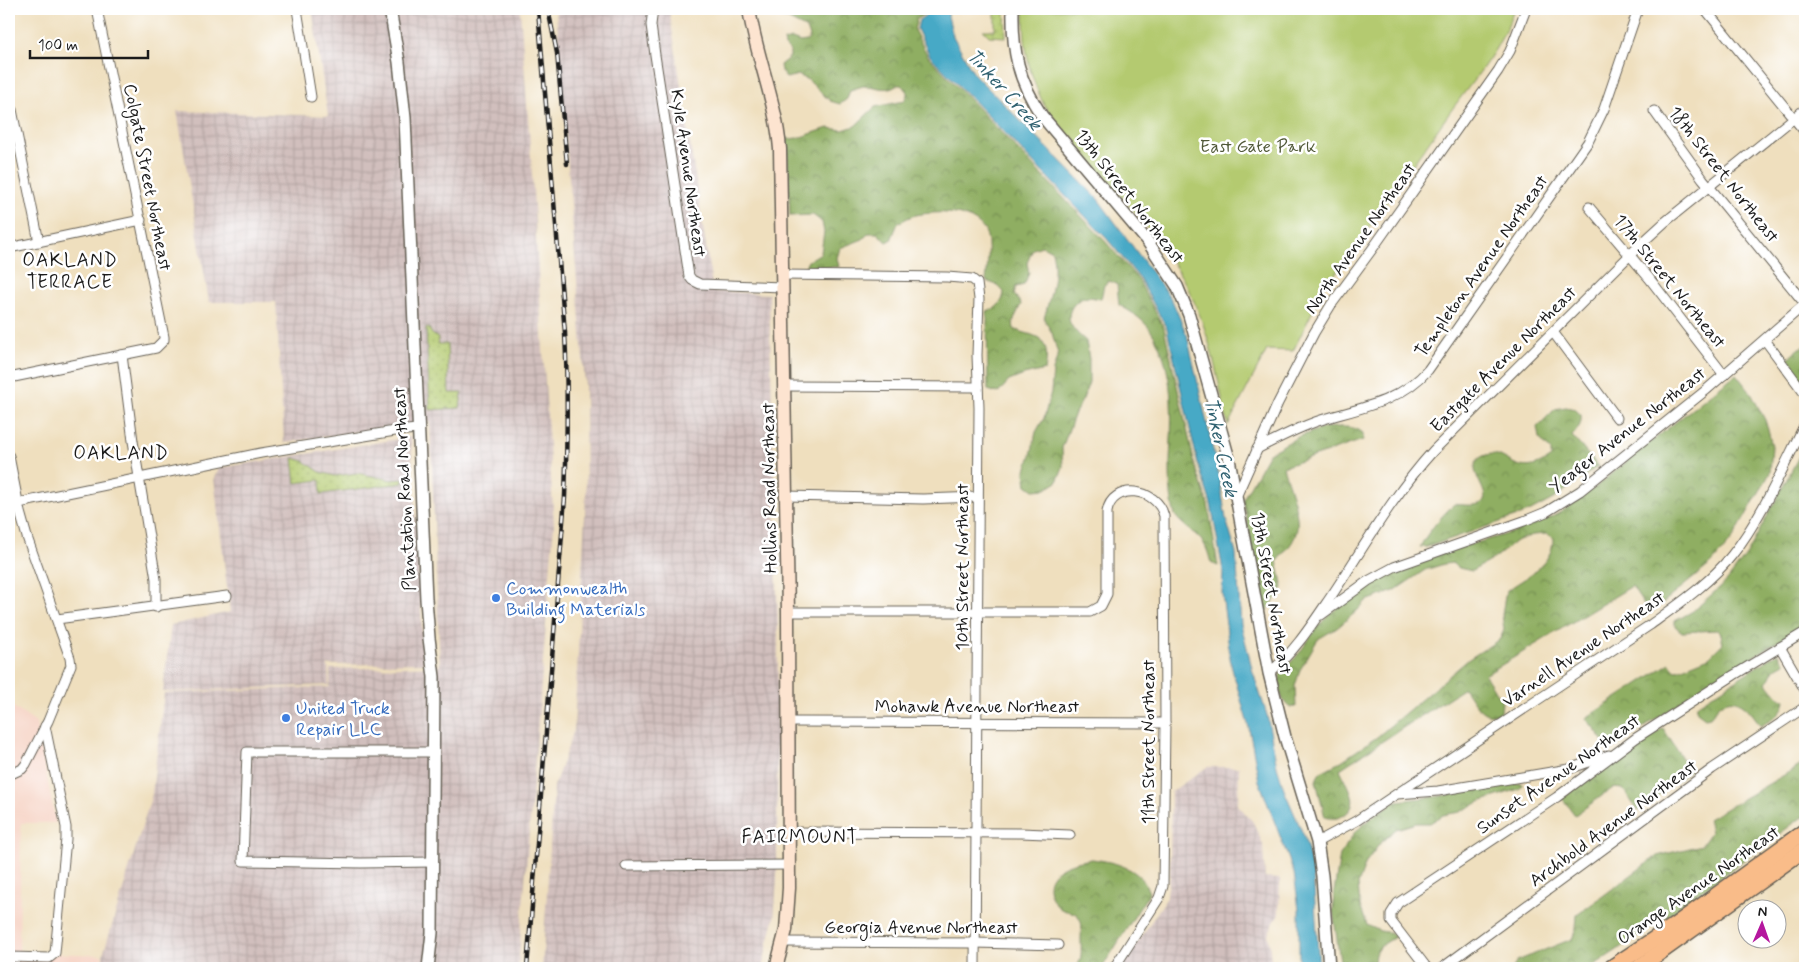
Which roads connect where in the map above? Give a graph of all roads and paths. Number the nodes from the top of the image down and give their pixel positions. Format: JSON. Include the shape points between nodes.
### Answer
{"nodes":[{"id":1,"x":98,"y":9,"type":"edge"},
{"id":2,"x":297,"y":9,"type":"edge"},
{"id":3,"x":390,"y":9,"type":"edge"},
{"id":4,"x":653,"y":9,"type":"edge"},
{"id":5,"x":749,"y":9,"type":"edge"},
{"id":6,"x":1012,"y":9,"type":"edge"},
{"id":7,"x":1526,"y":9,"type":"edge"},
{"id":8,"x":1638,"y":9,"type":"edge"},
{"id":9,"x":1706,"y":9,"type":"edge"},
{"id":10,"x":9,"y":95,"type":"edge"},
{"id":11,"x":311,"y":97,"type":"dead end"},
{"id":12,"x":1805,"y":109,"type":"edge"},
{"id":13,"x":1654,"y":111,"type":"dead end"},
{"id":14,"x":1794,"y":118,"type":"junction"},
{"id":15,"x":1805,"y":132,"type":"edge"},
{"id":16,"x":1710,"y":186,"type":"junction"},
{"id":17,"x":1589,"y":207,"type":"dead end"},
{"id":18,"x":141,"y":220,"type":"junction"},
{"id":19,"x":39,"y":242,"type":"junction"},
{"id":20,"x":9,"y":248,"type":"edge"},
{"id":21,"x":1630,"y":256,"type":"junction"},
{"id":22,"x":862,"y":276,"type":"joint"},
{"id":23,"x":782,"y":281,"type":"junction"},
{"id":24,"x":1805,"y":304,"type":"edge"},
{"id":25,"x":1553,"y":332,"type":"junction"},
{"id":26,"x":1765,"y":340,"type":"junction"},
{"id":27,"x":122,"y":355,"type":"junction"},
{"id":28,"x":1724,"y":375,"type":"junction"},
{"id":29,"x":9,"y":378,"type":"edge"},
{"id":30,"x":784,"y":386,"type":"junction"},
{"id":31,"x":978,"y":386,"type":"junction"},
{"id":32,"x":1805,"y":394,"type":"edge"},
{"id":33,"x":1617,"y":418,"type":"dead end"},
{"id":34,"x":1805,"y":424,"type":"edge"},
{"id":35,"x":418,"y":429,"type":"junction"},
{"id":36,"x":1257,"y":449,"type":"junction"},
{"id":37,"x":9,"y":456,"type":"edge"},
{"id":38,"x":139,"y":478,"type":"junction"},
{"id":39,"x":1237,"y":495,"type":"junction"},
{"id":40,"x":786,"y":496,"type":"junction"},
{"id":41,"x":978,"y":497,"type":"junction"},
{"id":42,"x":14,"y":504,"type":"edge"},
{"id":43,"x":227,"y":596,"type":"dead end"},
{"id":44,"x":156,"y":606,"type":"junction"},
{"id":45,"x":788,"y":612,"type":"junction"},
{"id":46,"x":978,"y":612,"type":"junction"},
{"id":47,"x":1317,"y":618,"type":"junction"},
{"id":48,"x":56,"y":619,"type":"junction"},
{"id":49,"x":1805,"y":632,"type":"edge"},
{"id":50,"x":1780,"y":647,"type":"junction"},
{"id":51,"x":1269,"y":673,"type":"junction"},
{"id":52,"x":1805,"y":690,"type":"edge"},
{"id":53,"x":1805,"y":707,"type":"edge"},
{"id":54,"x":789,"y":722,"type":"junction"},
{"id":55,"x":977,"y":722,"type":"junction"},
{"id":56,"x":1165,"y":723,"type":"junction"},
{"id":57,"x":45,"y":726,"type":"junction"},
{"id":58,"x":1619,"y":751,"type":"junction"},
{"id":59,"x":435,"y":752,"type":"junction"},
{"id":60,"x":9,"y":775,"type":"edge"},
{"id":61,"x":1394,"y":795,"type":"junction"},
{"id":62,"x":1805,"y":831,"type":"edge"},
{"id":63,"x":788,"y":832,"type":"junction"},
{"id":64,"x":976,"y":833,"type":"junction"},
{"id":65,"x":1070,"y":835,"type":"dead end"},
{"id":66,"x":1317,"y":842,"type":"junction"},
{"id":67,"x":1805,"y":849,"type":"edge"},
{"id":68,"x":433,"y":862,"type":"junction"},
{"id":69,"x":788,"y":865,"type":"junction"},
{"id":70,"x":626,"y":866,"type":"dead end"},
{"id":71,"x":783,"y":942,"type":"junction"},
{"id":72,"x":975,"y":943,"type":"junction"},
{"id":73,"x":1058,"y":945,"type":"dead end"},
{"id":74,"x":9,"y":958,"type":"edge"},
{"id":75,"x":428,"y":968,"type":"edge"},
{"id":76,"x":776,"y":968,"type":"edge"},
{"id":77,"x":975,"y":968,"type":"edge"},
{"id":78,"x":1114,"y":968,"type":"edge"},
{"id":79,"x":1329,"y":968,"type":"edge"},
{"id":80,"x":1426,"y":968,"type":"edge"},
{"id":81,"x":1442,"y":968,"type":"edge"},
{"id":82,"x":1611,"y":968,"type":"edge"},
{"id":83,"x":1638,"y":968,"type":"edge"}],
"edges":[{"from":1,"to":18,"type":"street","name":"Colgate Street Northeast"},
{"from":2,"to":11,"type":"street"},
{"from":3,"to":35,"type":"street","name":"Plantation Road Northeast","via":[[405,118]]},
{"from":4,"to":23,"type":"street","name":"Kyle Avenue Northeast","via":[[651,25],[655,55],[689,276],[700,284]]},
{"from":5,"to":23,"type":"main road","name":"Hollins Road Northeast","via":[[778,128]]},
{"from":6,"to":39,"type":"street","name":"13th Street Northeast","via":[[1016,59],[1033,102],[1148,242],[1177,286],[1202,356]]},
{"from":7,"to":36,"type":"street","name":"North Avenue Northeast","via":[[1510,51],[1498,71],[1331,305]]},
{"from":8,"to":36,"type":"street","name":"Templeton Avenue Northeast","via":[[1604,109],[1588,142],[1428,370],[1401,394],[1305,426]]},
{"from":9,"to":14,"type":"street"},
{"from":10,"to":19,"type":"street"},
{"from":12,"to":14,"type":"street","name":"Eastgate Avenue Northeast"},
{"from":13,"to":16,"type":"street","name":"18th Street Northeast"},
{"from":14,"to":15,"type":"street"},
{"from":14,"to":16,"type":"street","name":"Eastgate Avenue Northeast"},
{"from":16,"to":21,"type":"street","name":"Eastgate Avenue Northeast","via":[[1665,222]]},
{"from":16,"to":24,"type":"street","name":"18th Street Northeast"},
{"from":17,"to":21,"type":"street","name":"17th Street Northeast"},
{"from":18,"to":19,"type":"street"},
{"from":18,"to":27,"type":"street","name":"Colgate Street Northeast","via":[[164,340],[156,348]]},
{"from":19,"to":20,"type":"street"},
{"from":21,"to":25,"type":"street","name":"Eastgate Avenue Northeast"},
{"from":21,"to":28,"type":"street","name":"17th Street Northeast"},
{"from":22,"to":23,"type":"street","name":"Kyle Avenue Northeast"},
{"from":22,"to":31,"type":"street","name":"10th Street Northeast","via":[[974,280],[979,299]]},
{"from":23,"to":30,"type":"main road","name":"Hollins Road Northeast"},
{"from":24,"to":26,"type":"street","name":"Yeager Avenue Northeast"},
{"from":25,"to":33,"type":"street"},
{"from":25,"to":47,"type":"street","name":"Eastgate Avenue Northeast","via":[[1422,463]]},
{"from":26,"to":28,"type":"street","name":"Yeager Avenue Northeast"},
{"from":26,"to":32,"type":"street"},
{"from":27,"to":29,"type":"street"},
{"from":27,"to":38,"type":"street"},
{"from":28,"to":47,"type":"street","name":"Yeager Avenue Northeast","via":[[1561,504],[1524,521],[1394,567],[1368,581]]},
{"from":30,"to":31,"type":"street"},
{"from":30,"to":40,"type":"main road","name":"Hollins Road Northeast"},
{"from":31,"to":41,"type":"street","name":"10th Street Northeast"},
{"from":34,"to":61,"type":"street","name":"Varnell Avenue Northeast","via":[[1742,542],[1704,584],[1650,625]]},
{"from":35,"to":38,"type":"street","via":[[261,453]]},
{"from":35,"to":59,"type":"street","name":"Plantation Road Northeast","via":[[434,677]]},
{"from":36,"to":39,"type":"street","name":"North Avenue Northeast"},
{"from":37,"to":42,"type":"street"},
{"from":38,"to":42,"type":"street"},
{"from":38,"to":44,"type":"street","via":[[156,579]]},
{"from":39,"to":51,"type":"street","name":"13th Street Northeast"},
{"from":40,"to":41,"type":"street"},
{"from":40,"to":45,"type":"main road","name":"Hollins Road Northeast"},
{"from":41,"to":46,"type":"street","name":"10th Street Northeast"},
{"from":42,"to":48,"type":"street"},
{"from":43,"to":44,"type":"street"},
{"from":44,"to":48,"type":"street"},
{"from":45,"to":46,"type":"street"},
{"from":45,"to":54,"type":"main road","name":"Hollins Road Northeast"},
{"from":46,"to":55,"type":"street","name":"10th Street Northeast"},
{"from":46,"to":56,"type":"street","name":"11th Street Northeast","via":[[1081,613],[1101,606],[1107,594],[1109,502],[1118,495],[1134,492],[1150,496],[1159,503],[1164,516]]},
{"from":47,"to":51,"type":"street","name":"Eastgate Avenue Northeast","via":[[1292,652]]},
{"from":48,"to":57,"type":"street","via":[[71,665]]},
{"from":49,"to":50,"type":"street","name":"Sunset Avenue Northeast"},
{"from":50,"to":52,"type":"street"},
{"from":50,"to":58,"type":"street","name":"Sunset Avenue Northeast"},
{"from":51,"to":66,"type":"street","name":"13th Street Northeast"},
{"from":53,"to":81,"type":"street","name":"Archbold Avenue Northeast","via":[[1712,769]]},
{"from":54,"to":55,"type":"street","name":"Mohawk Avenue Northeast"},
{"from":54,"to":63,"type":"main road","name":"Hollins Road Northeast"},
{"from":55,"to":56,"type":"street","name":"Mohawk Avenue Northeast"},
{"from":55,"to":64,"type":"street","name":"10th Street Northeast"},
{"from":56,"to":78,"type":"street","name":"11th Street Northeast","via":[[1162,891]]},
{"from":57,"to":60,"type":"street","via":[[26,764]]},
{"from":57,"to":74,"type":"street","via":[[66,827],[55,953],[49,958]]},
{"from":58,"to":61,"type":"street","via":[[1569,769],[1438,792]]},
{"from":58,"to":80,"type":"street","name":"Sunset Avenue Northeast","via":[[1398,903],[1391,914],[1392,921]]},
{"from":59,"to":68,"type":"street","name":"Plantation Road Northeast"},
{"from":59,"to":68,"type":"street","via":[[247,752],[243,860]]},
{"from":61,"to":66,"type":"street","name":"Varnell Avenue Northeast"},
{"from":62,"to":82,"type":"highway","name":"Orange Avenue Northeast"},
{"from":63,"to":64,"type":"street"},
{"from":63,"to":69,"type":"main road","name":"Hollins Road Northeast"},
{"from":64,"to":65,"type":"street"},
{"from":64,"to":72,"type":"street","name":"10th Street Northeast"},
{"from":66,"to":79,"type":"street","name":"13th Street Northeast"},
{"from":67,"to":83,"type":"highway","name":"Orange Avenue Northeast"},
{"from":68,"to":75,"type":"street","name":"Plantation Road Northeast"},
{"from":69,"to":70,"type":"street"},
{"from":69,"to":71,"type":"main road","name":"Hollins Road Northeast","via":[[788,912]]},
{"from":71,"to":72,"type":"street","name":"Georgia Avenue Northeast"},
{"from":71,"to":76,"type":"main road","name":"Hollins Road Northeast"},
{"from":72,"to":73,"type":"street","name":"Georgia Avenue Northeast"},
{"from":72,"to":77,"type":"street","name":"10th Street Northeast"}]}
